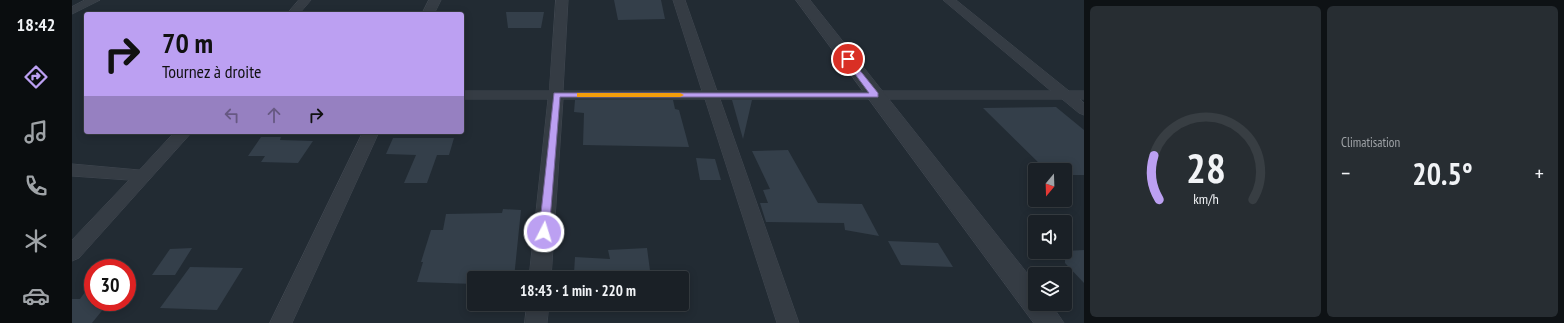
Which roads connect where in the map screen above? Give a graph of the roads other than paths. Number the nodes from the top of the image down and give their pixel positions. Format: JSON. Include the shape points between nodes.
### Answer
{"nodes":[{"id":1,"x":94,"y":0,"type":"edge"},
{"id":2,"x":306,"y":0,"type":"edge"},
{"id":3,"x":435,"y":0,"type":"edge"},
{"id":4,"x":562,"y":0,"type":"edge"},
{"id":5,"x":679,"y":0,"type":"edge"},
{"id":6,"x":802,"y":0,"type":"edge"},
{"id":7,"x":949,"y":0,"type":"edge"},
{"id":8,"x":72,"y":11,"type":"edge"},
{"id":9,"x":294,"y":12,"type":"edge"},
{"id":10,"x":429,"y":12,"type":"edge"},
{"id":11,"x":464,"y":95,"type":"edge"},
{"id":12,"x":556,"y":95,"type":"junction"},
{"id":13,"x":711,"y":95,"type":"junction"},
{"id":14,"x":875,"y":95,"type":"junction"},
{"id":15,"x":1066,"y":95,"type":"junction"},
{"id":16,"x":1084,"y":95,"type":"edge"},
{"id":17,"x":1084,"y":110,"type":"edge"},
{"id":18,"x":182,"y":134,"type":"edge"},
{"id":19,"x":370,"y":134,"type":"edge"},
{"id":20,"x":72,"y":170,"type":"edge"},
{"id":21,"x":143,"y":176,"type":"junction"},
{"id":22,"x":72,"y":253,"type":"edge"},
{"id":23,"x":541,"y":271,"type":"edge"},
{"id":24,"x":1028,"y":295,"type":"edge"},
{"id":25,"x":537,"y":311,"type":"edge"},
{"id":26,"x":1041,"y":311,"type":"edge"},
{"id":27,"x":281,"y":323,"type":"edge"},
{"id":28,"x":536,"y":323,"type":"edge"},
{"id":29,"x":788,"y":323,"type":"edge"},
{"id":30,"x":1050,"y":323,"type":"edge"}],
"edges":[{"from":1,"to":8,"type":"street"},
{"from":2,"to":9,"type":"street"},
{"from":3,"to":10,"type":"street"},
{"from":4,"to":12,"type":"street"},
{"from":5,"to":13,"type":"street"},
{"from":6,"to":14,"type":"street"},
{"from":7,"to":15,"type":"street"},
{"from":11,"to":12,"type":"street"},
{"from":12,"to":13,"type":"street"},
{"from":12,"to":23,"type":"street"},
{"from":13,"to":14,"type":"street"},
{"from":13,"to":29,"type":"street"},
{"from":14,"to":15,"type":"street"},
{"from":14,"to":24,"type":"street"},
{"from":15,"to":16,"type":"street"},
{"from":15,"to":17,"type":"street"},
{"from":18,"to":21,"type":"street"},
{"from":19,"to":27,"type":"street"},
{"from":20,"to":21,"type":"street"},
{"from":21,"to":22,"type":"street"},
{"from":25,"to":28,"type":"street"},
{"from":26,"to":30,"type":"street"}]}
